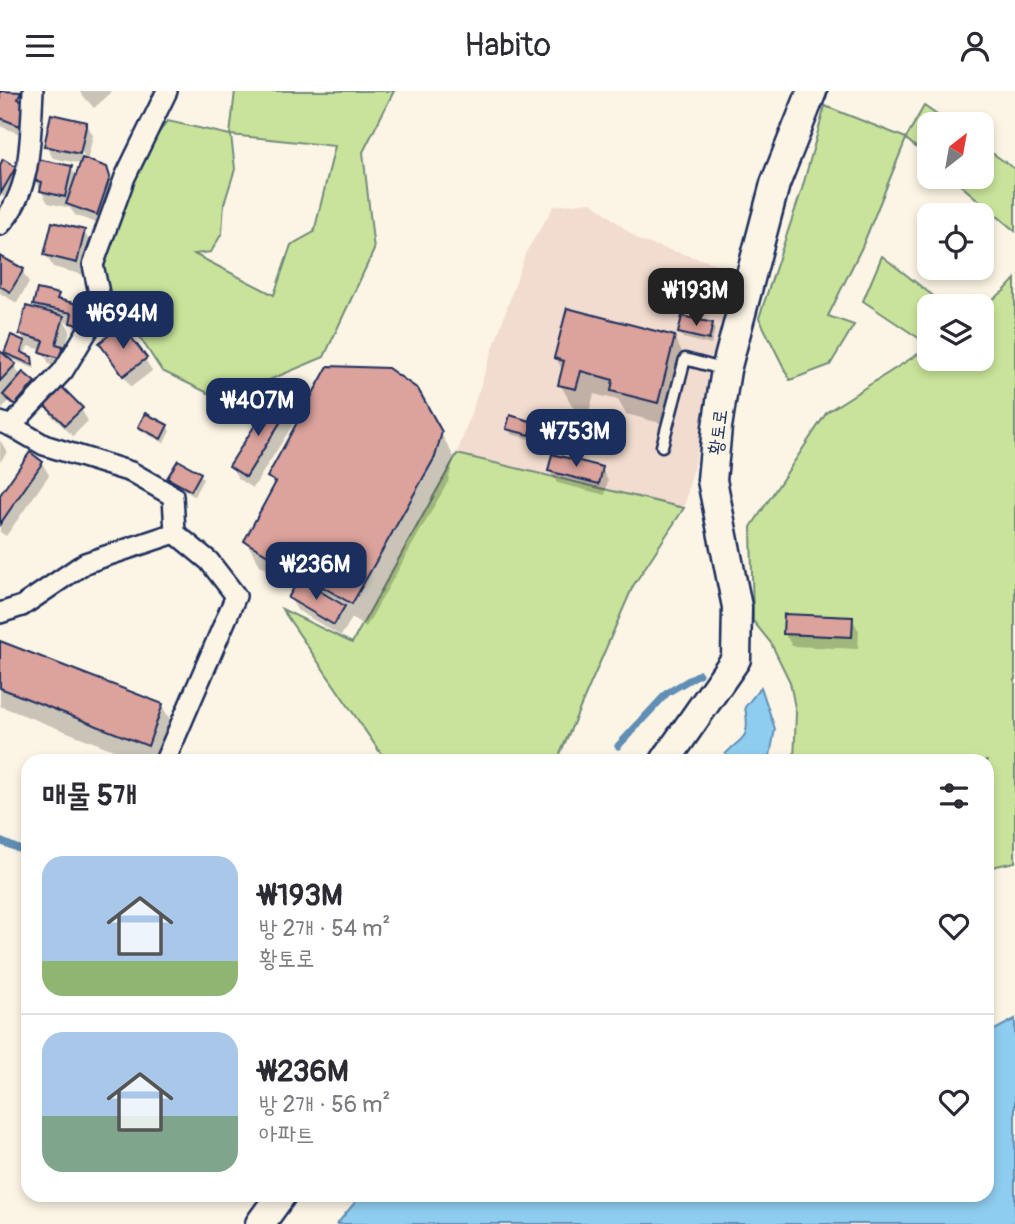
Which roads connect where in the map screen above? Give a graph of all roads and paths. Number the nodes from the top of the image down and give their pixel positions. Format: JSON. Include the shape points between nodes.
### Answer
{"nodes":[{"id":1,"x":33,"y":91,"type":"edge"},
{"id":2,"x":167,"y":91,"type":"edge"},
{"id":3,"x":812,"y":91,"type":"edge"},
{"id":4,"x":0,"y":225,"type":"edge"},
{"id":5,"x":726,"y":370,"type":"junction"},
{"id":6,"x":5,"y":424,"type":"edge"},
{"id":7,"x":662,"y":446,"type":"dead end"},
{"id":8,"x":175,"y":533,"type":"junction"},
{"id":9,"x":0,"y":613,"type":"edge"},
{"id":10,"x":167,"y":754,"type":"edge"},
{"id":11,"x":670,"y":754,"type":"edge"},
{"id":12,"x":276,"y":1202,"type":"edge"},
{"id":13,"x":260,"y":1224,"type":"edge"}],
"edges":[{"from":1,"to":4,"type":"street","via":[[29,165],[10,214]]},
{"from":2,"to":6,"type":"street","via":[[125,177],[93,265],[102,307],[63,371]]},
{"from":3,"to":5,"type":"main road","name":"황토로","via":[[775,184]]},
{"from":5,"to":7,"type":"lane","via":[[685,359]]},
{"from":5,"to":11,"type":"main road","name":"황토로","via":[[712,480],[737,607],[736,659]]},
{"from":6,"to":8,"type":"street","via":[[44,445],[131,472],[173,496]]},
{"from":8,"to":9,"type":"street","via":[[85,563],[22,606]]},
{"from":8,"to":10,"type":"street","via":[[209,561],[236,596]]},
{"from":12,"to":13,"type":"main road"}]}
